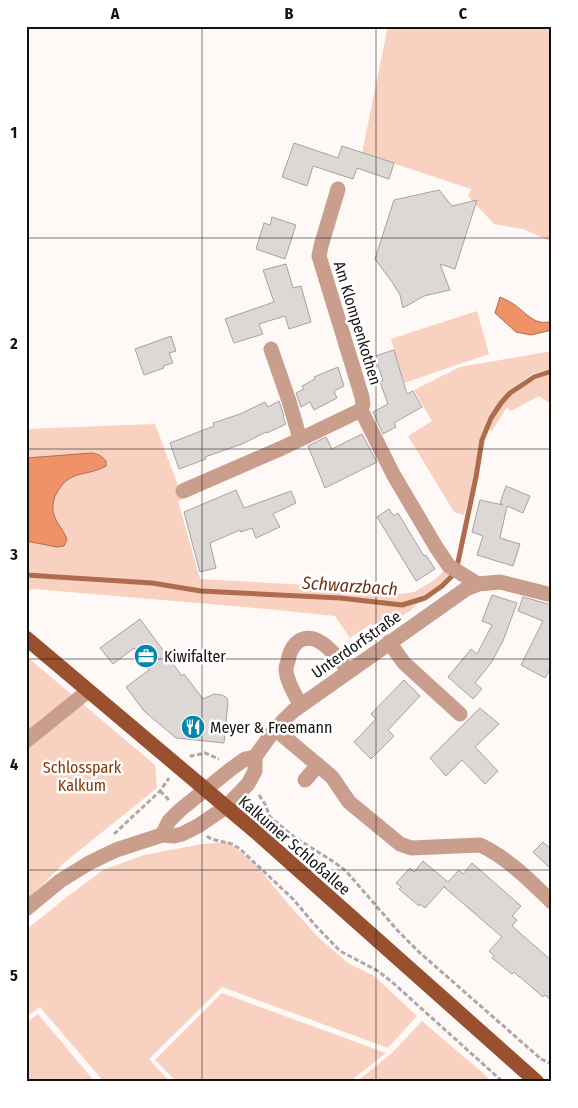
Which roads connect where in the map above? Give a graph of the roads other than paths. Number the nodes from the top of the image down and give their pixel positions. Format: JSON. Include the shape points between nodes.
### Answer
{"nodes":[{"id":1,"x":338,"y":189,"type":"dead end"},
{"id":2,"x":271,"y":349,"type":"dead end"},
{"id":3,"x":361,"y":410,"type":"junction"},
{"id":4,"x":300,"y":439,"type":"junction"},
{"id":5,"x":183,"y":491,"type":"dead end"},
{"id":6,"x":478,"y":584,"type":"junction"},
{"id":7,"x":552,"y":595,"type":"edge"},
{"id":8,"x":26,"y":638,"type":"edge"},
{"id":9,"x":390,"y":642,"type":"junction"},
{"id":10,"x":349,"y":671,"type":"junction"},
{"id":11,"x":88,"y":690,"type":"junction"},
{"id":12,"x":300,"y":705,"type":"junction"},
{"id":13,"x":460,"y":714,"type":"dead end"},
{"id":14,"x":275,"y":728,"type":"junction"},
{"id":15,"x":26,"y":741,"type":"edge"},
{"id":16,"x":255,"y":757,"type":"junction"},
{"id":17,"x":318,"y":765,"type":"junction"},
{"id":18,"x":306,"y":780,"type":"dead end"},
{"id":19,"x":206,"y":790,"type":"junction"},
{"id":20,"x":226,"y":807,"type":"junction"},
{"id":21,"x":383,"y":830,"type":"junction"},
{"id":22,"x":162,"y":835,"type":"junction"},
{"id":23,"x":374,"y":842,"type":"dead end"},
{"id":24,"x":552,"y":902,"type":"edge"},
{"id":25,"x":26,"y":909,"type":"edge"},
{"id":26,"x":537,"y":1082,"type":"edge"}],
"edges":[{"from":1,"to":3,"type":"street","name":"Am Klompenkothen","via":[[319,256],[362,396],[364,404]]},
{"from":2,"to":4,"type":"street"},
{"from":3,"to":4,"type":"street","name":"Am Klompenkothen"},
{"from":3,"to":6,"type":"street","name":"Am Klompenkothen","via":[[393,474],[436,547],[454,569]]},
{"from":4,"to":5,"type":"street","name":"Am Klompenkothen"},
{"from":6,"to":7,"type":"street","name":"Unterdorfstraße","via":[[500,582]]},
{"from":6,"to":9,"type":"street","name":"Unterdorfstraße"},
{"from":8,"to":11,"type":"main road","name":"Kalkumer Schloßallee"},
{"from":9,"to":10,"type":"street","name":"Unterdorfstraße"},
{"from":9,"to":13,"type":"street","via":[[404,663]]},
{"from":10,"to":12,"type":"street","name":"Unterdorfstraße"},
{"from":10,"to":12,"type":"street","via":[[323,644],[305,638],[297,641],[286,669],[293,694]]},
{"from":11,"to":15,"type":"street"},
{"from":11,"to":19,"type":"main road","name":"Kalkumer Schloßallee"},
{"from":12,"to":14,"type":"street","name":"Unterdorfstraße"},
{"from":14,"to":16,"type":"street","name":"Unterdorfstraße"},
{"from":14,"to":17,"type":"street"},
{"from":16,"to":19,"type":"street","name":"Unterdorfstraße","via":[[245,759]]},
{"from":16,"to":20,"type":"street","name":"Unterdorfstraße","via":[[255,771],[248,784]]},
{"from":17,"to":18,"type":"street"},
{"from":17,"to":21,"type":"street","via":[[332,777],[345,807]]},
{"from":19,"to":20,"type":"main road","name":"Kalkumer Schloßallee"},
{"from":19,"to":22,"type":"street","name":"Unterdorfstraße","via":[[169,821]]},
{"from":20,"to":22,"type":"street","name":"Unterdorfstraße","via":[[182,834]]},
{"from":20,"to":26,"type":"main road","name":"Kalkumer Schloßallee"},
{"from":21,"to":23,"type":"street"},
{"from":21,"to":24,"type":"street","via":[[410,848],[480,845],[508,862]]},
{"from":22,"to":25,"type":"street","name":"Unterdorfstraße","via":[[89,862]]}]}
